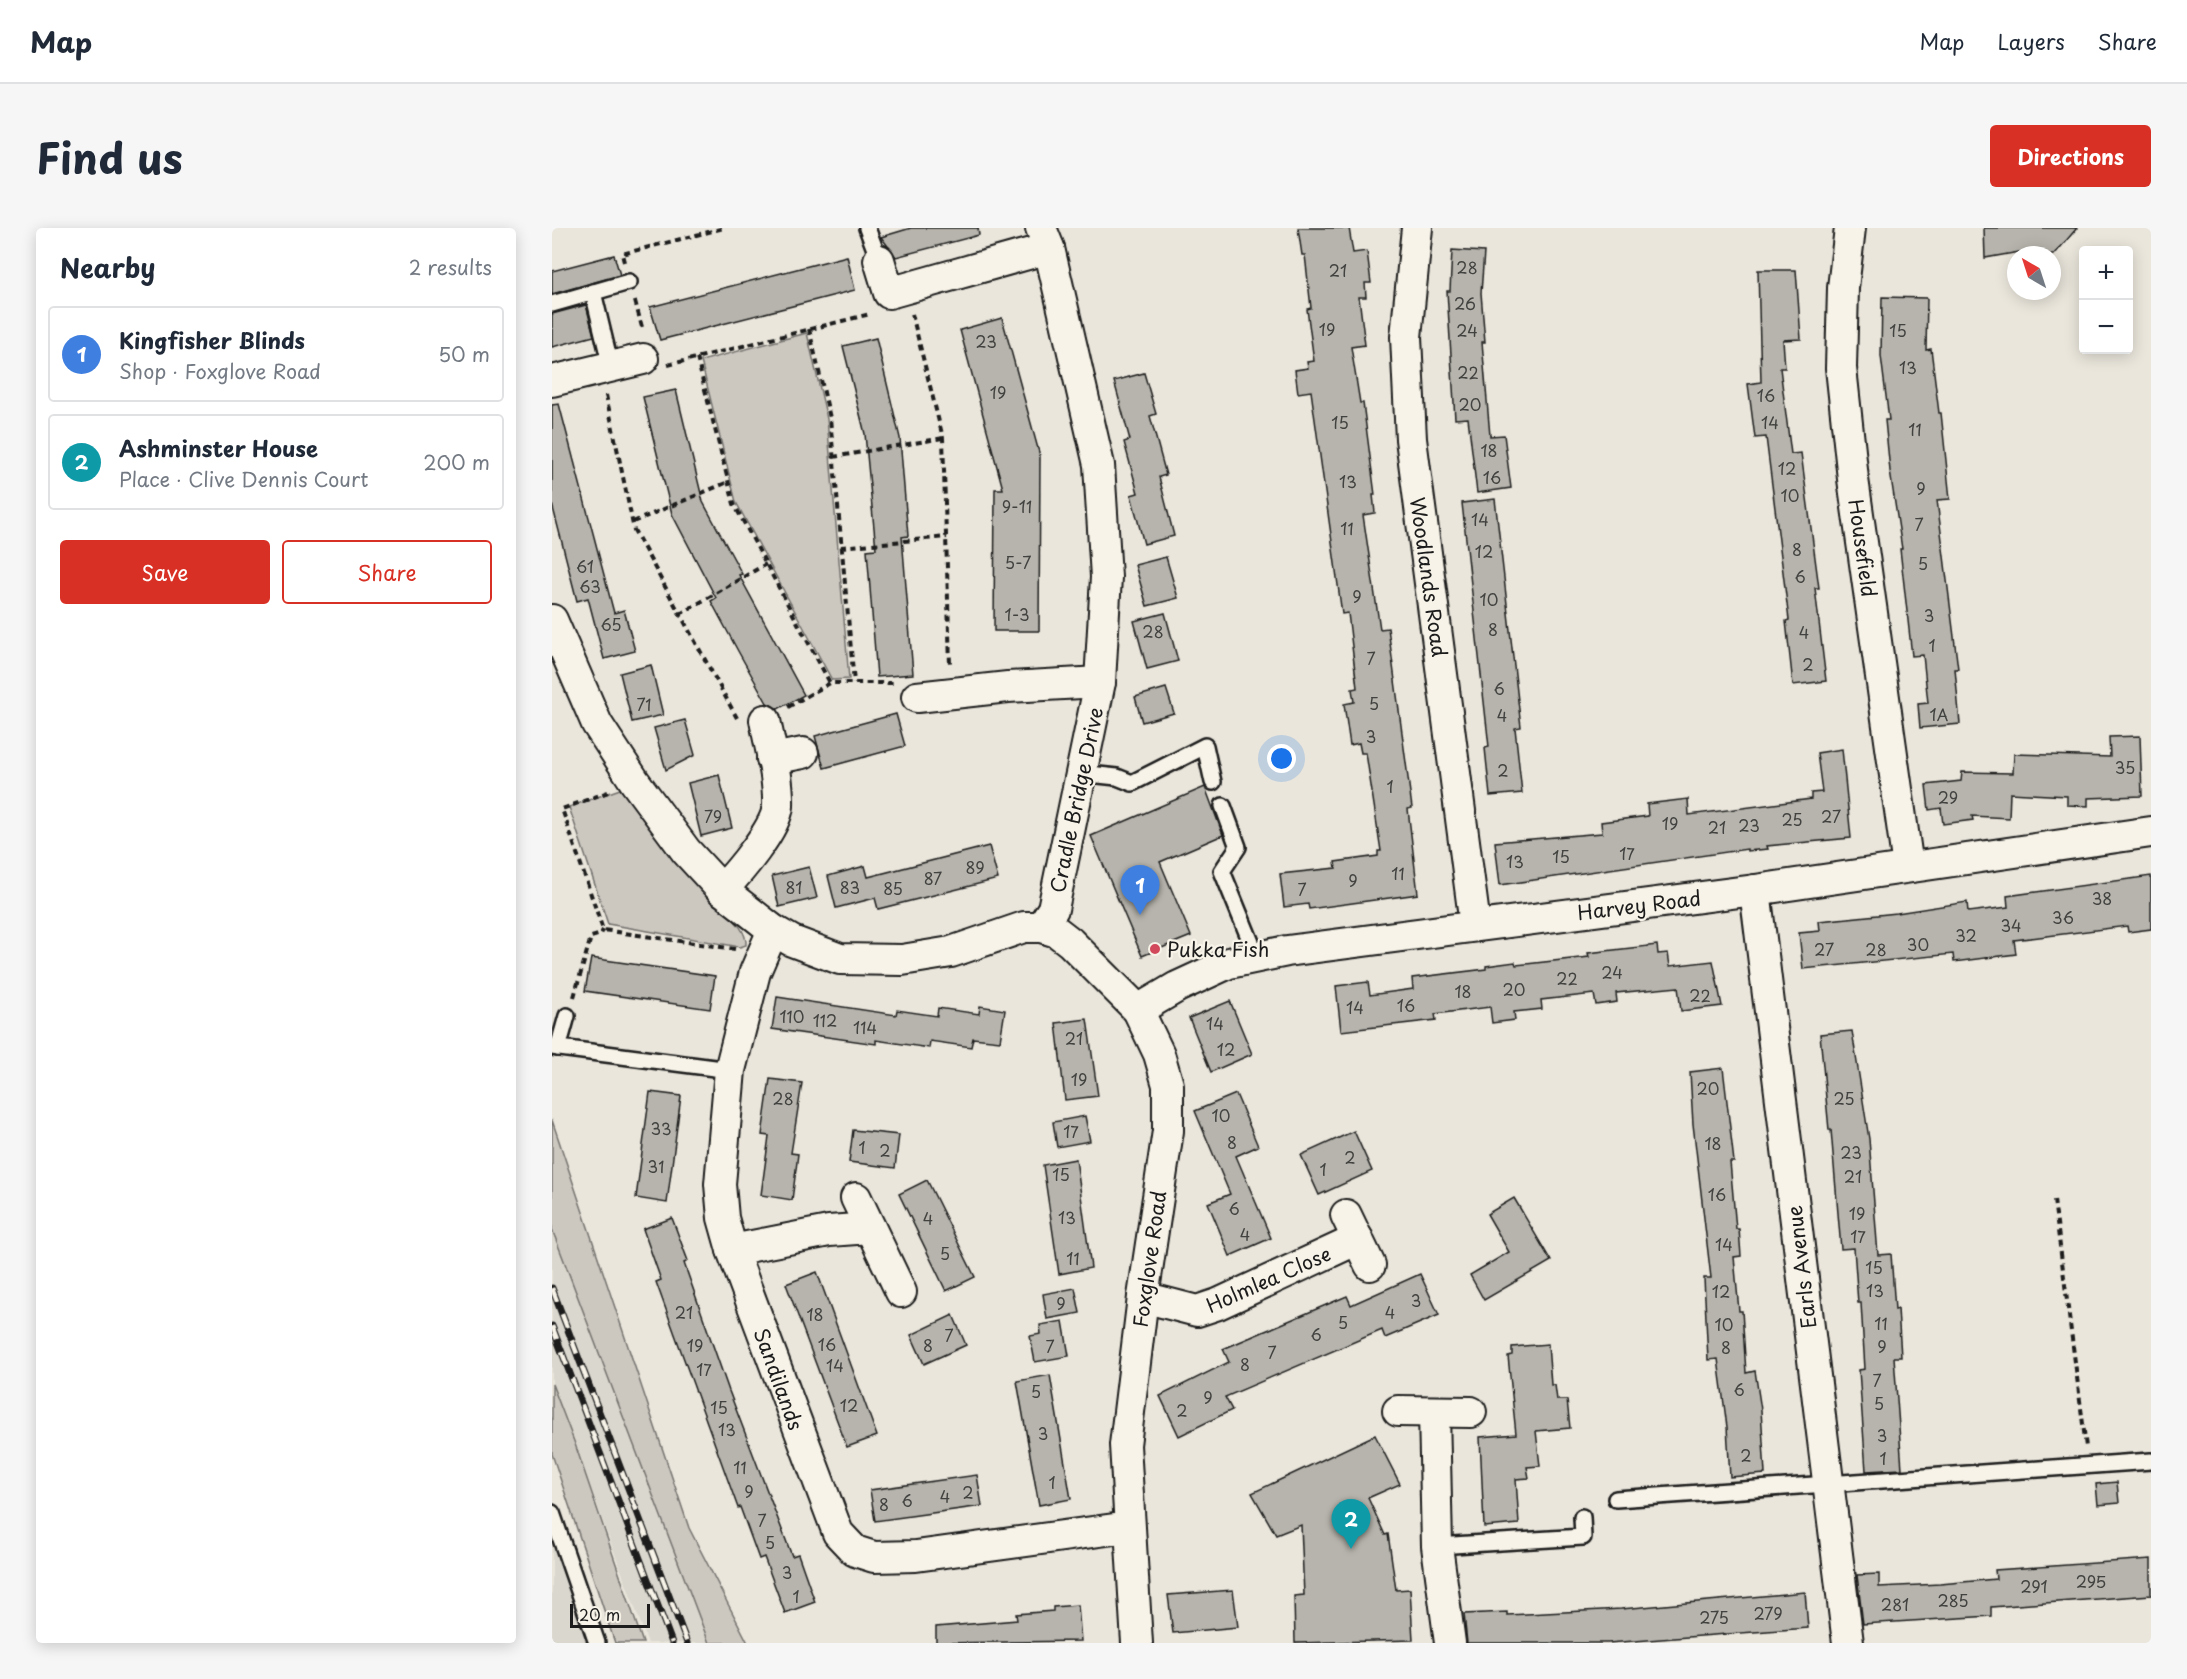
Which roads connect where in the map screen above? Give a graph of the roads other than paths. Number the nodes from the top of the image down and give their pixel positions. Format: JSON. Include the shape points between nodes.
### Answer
{"nodes":[{"id":1,"x":867,"y":228,"type":"edge"},
{"id":2,"x":1417,"y":228,"type":"edge"},
{"id":3,"x":1850,"y":228,"type":"edge"},
{"id":4,"x":1045,"y":238,"type":"edge"},
{"id":5,"x":879,"y":260,"type":"joint"},
{"id":6,"x":630,"y":282,"type":"road end"},
{"id":7,"x":593,"y":292,"type":"junction"},
{"id":8,"x":552,"y":304,"type":"edge"},
{"id":9,"x":650,"y":353,"type":"road end"},
{"id":10,"x":606,"y":368,"type":"junction"},
{"id":11,"x":552,"y":381,"type":"edge"},
{"id":12,"x":552,"y":620,"type":"edge"},
{"id":13,"x":1100,"y":682,"type":"junction"},
{"id":14,"x":917,"y":697,"type":"road end"},
{"id":15,"x":765,"y":720,"type":"road end"},
{"id":16,"x":803,"y":753,"type":"dead end"},
{"id":17,"x":772,"y":759,"type":"junction"},
{"id":18,"x":1080,"y":773,"type":"junction"},
{"id":19,"x":1213,"y":782,"type":"dead end"},
{"id":20,"x":1223,"y":806,"type":"dead end"},
{"id":21,"x":2151,"y":832,"type":"edge"},
{"id":22,"x":1908,"y":867,"type":"junction"},
{"id":23,"x":722,"y":890,"type":"junction"},
{"id":24,"x":1755,"y":890,"type":"junction"},
{"id":25,"x":1475,"y":925,"type":"junction"},
{"id":26,"x":1041,"y":927,"type":"junction"},
{"id":27,"x":767,"y":943,"type":"junction"},
{"id":28,"x":1257,"y":957,"type":"junction"},
{"id":29,"x":1138,"y":1010,"type":"junction"},
{"id":30,"x":567,"y":1016,"type":"road end"},
{"id":31,"x":555,"y":1048,"type":"edge"},
{"id":32,"x":730,"y":1070,"type":"junction"},
{"id":33,"x":856,"y":1198,"type":"dead end"},
{"id":34,"x":870,"y":1228,"type":"junction"},
{"id":35,"x":1358,"y":1240,"type":"dead end"},
{"id":36,"x":732,"y":1250,"type":"junction"},
{"id":37,"x":901,"y":1292,"type":"dead end"},
{"id":38,"x":1143,"y":1297,"type":"junction"},
{"id":39,"x":1398,"y":1411,"type":"dead end"},
{"id":40,"x":1434,"y":1412,"type":"junction"},
{"id":41,"x":1471,"y":1412,"type":"dead end"},
{"id":42,"x":2151,"y":1461,"type":"edge"},
{"id":43,"x":1827,"y":1482,"type":"junction"},
{"id":44,"x":1616,"y":1499,"type":"dead end"},
{"id":45,"x":552,"y":1514,"type":"edge"},
{"id":46,"x":1582,"y":1517,"type":"dead end"},
{"id":47,"x":1128,"y":1527,"type":"junction"},
{"id":48,"x":1437,"y":1546,"type":"junction"},
{"id":49,"x":1848,"y":1640,"type":"edge"},
{"id":50,"x":597,"y":1643,"type":"edge"},
{"id":51,"x":1137,"y":1643,"type":"edge"},
{"id":52,"x":1450,"y":1643,"type":"edge"}],
"edges":[{"from":1,"to":5,"type":"lane"},
{"from":2,"to":25,"type":"street","name":"Woodlands Road","via":[[1406,337],[1411,440]]},
{"from":3,"to":22,"type":"street","name":"Housefield","via":[[1843,288],[1841,368]]},
{"from":4,"to":5,"type":"street","via":[[889,293]]},
{"from":4,"to":13,"type":"street","name":"Cradle Bridge Drive","via":[[1099,465],[1106,578]]},
{"from":6,"to":7,"type":"lane"},
{"from":7,"to":8,"type":"lane"},
{"from":7,"to":10,"type":"lane"},
{"from":9,"to":10,"type":"street"},
{"from":10,"to":11,"type":"street"},
{"from":12,"to":23,"type":"street","via":[[597,724],[686,851]]},
{"from":13,"to":14,"type":"street","via":[[965,683]]},
{"from":13,"to":18,"type":"street","name":"Cradle Bridge Drive"},
{"from":15,"to":17,"type":"street"},
{"from":16,"to":17,"type":"street"},
{"from":17,"to":23,"type":"street","via":[[778,807],[775,818]]},
{"from":18,"to":19,"type":"lane","via":[[1117,777],[1132,783],[1205,746]]},
{"from":18,"to":26,"type":"street","name":"Cradle Bridge Drive","via":[[1053,909]]},
{"from":20,"to":28,"type":"lane","via":[[1238,847],[1222,871]]},
{"from":21,"to":22,"type":"street","name":"Harvey Road"},
{"from":22,"to":24,"type":"street","name":"Harvey Road"},
{"from":23,"to":27,"type":"street"},
{"from":24,"to":25,"type":"street","name":"Harvey Road"},
{"from":24,"to":43,"type":"street","name":"Earls Avenue"},
{"from":25,"to":28,"type":"street","name":"Harvey Road"},
{"from":26,"to":27,"type":"street","via":[[1024,927],[951,952],[902,960],[840,959],[792,941]]},
{"from":26,"to":29,"type":"street","name":"Foxglove Road","via":[[1070,942]]},
{"from":27,"to":32,"type":"street","name":"Sandilands","via":[[754,972]]},
{"from":28,"to":29,"type":"street","name":"Harvey Road","via":[[1229,963]]},
{"from":29,"to":38,"type":"street","name":"Foxglove Road","via":[[1159,1054],[1168,1085],[1168,1131]]},
{"from":30,"to":31,"type":"lane"},
{"from":31,"to":32,"type":"lane"},
{"from":32,"to":36,"type":"street","name":"Sandilands","via":[[720,1184],[723,1218]]},
{"from":33,"to":34,"type":"street"},
{"from":34,"to":36,"type":"street","via":[[829,1231]]},
{"from":34,"to":37,"type":"street"},
{"from":35,"to":38,"type":"street","name":"Holmlea Close","via":[[1197,1311]]},
{"from":36,"to":47,"type":"street","name":"Sandilands","via":[[820,1489],[838,1533],[855,1551],[874,1557],[916,1556]]},
{"from":38,"to":47,"type":"street","name":"Foxglove Road","via":[[1125,1445]]},
{"from":39,"to":40,"type":"street"},
{"from":40,"to":41,"type":"street"},
{"from":40,"to":48,"type":"street"},
{"from":42,"to":43,"type":"lane"},
{"from":43,"to":44,"type":"lane"},
{"from":43,"to":49,"type":"street","name":"Earls Avenue"},
{"from":45,"to":50,"type":"lane"},
{"from":46,"to":48,"type":"lane","via":[[1583,1537]]},
{"from":47,"to":51,"type":"street","name":"Foxglove Road"},
{"from":48,"to":52,"type":"street"}]}
